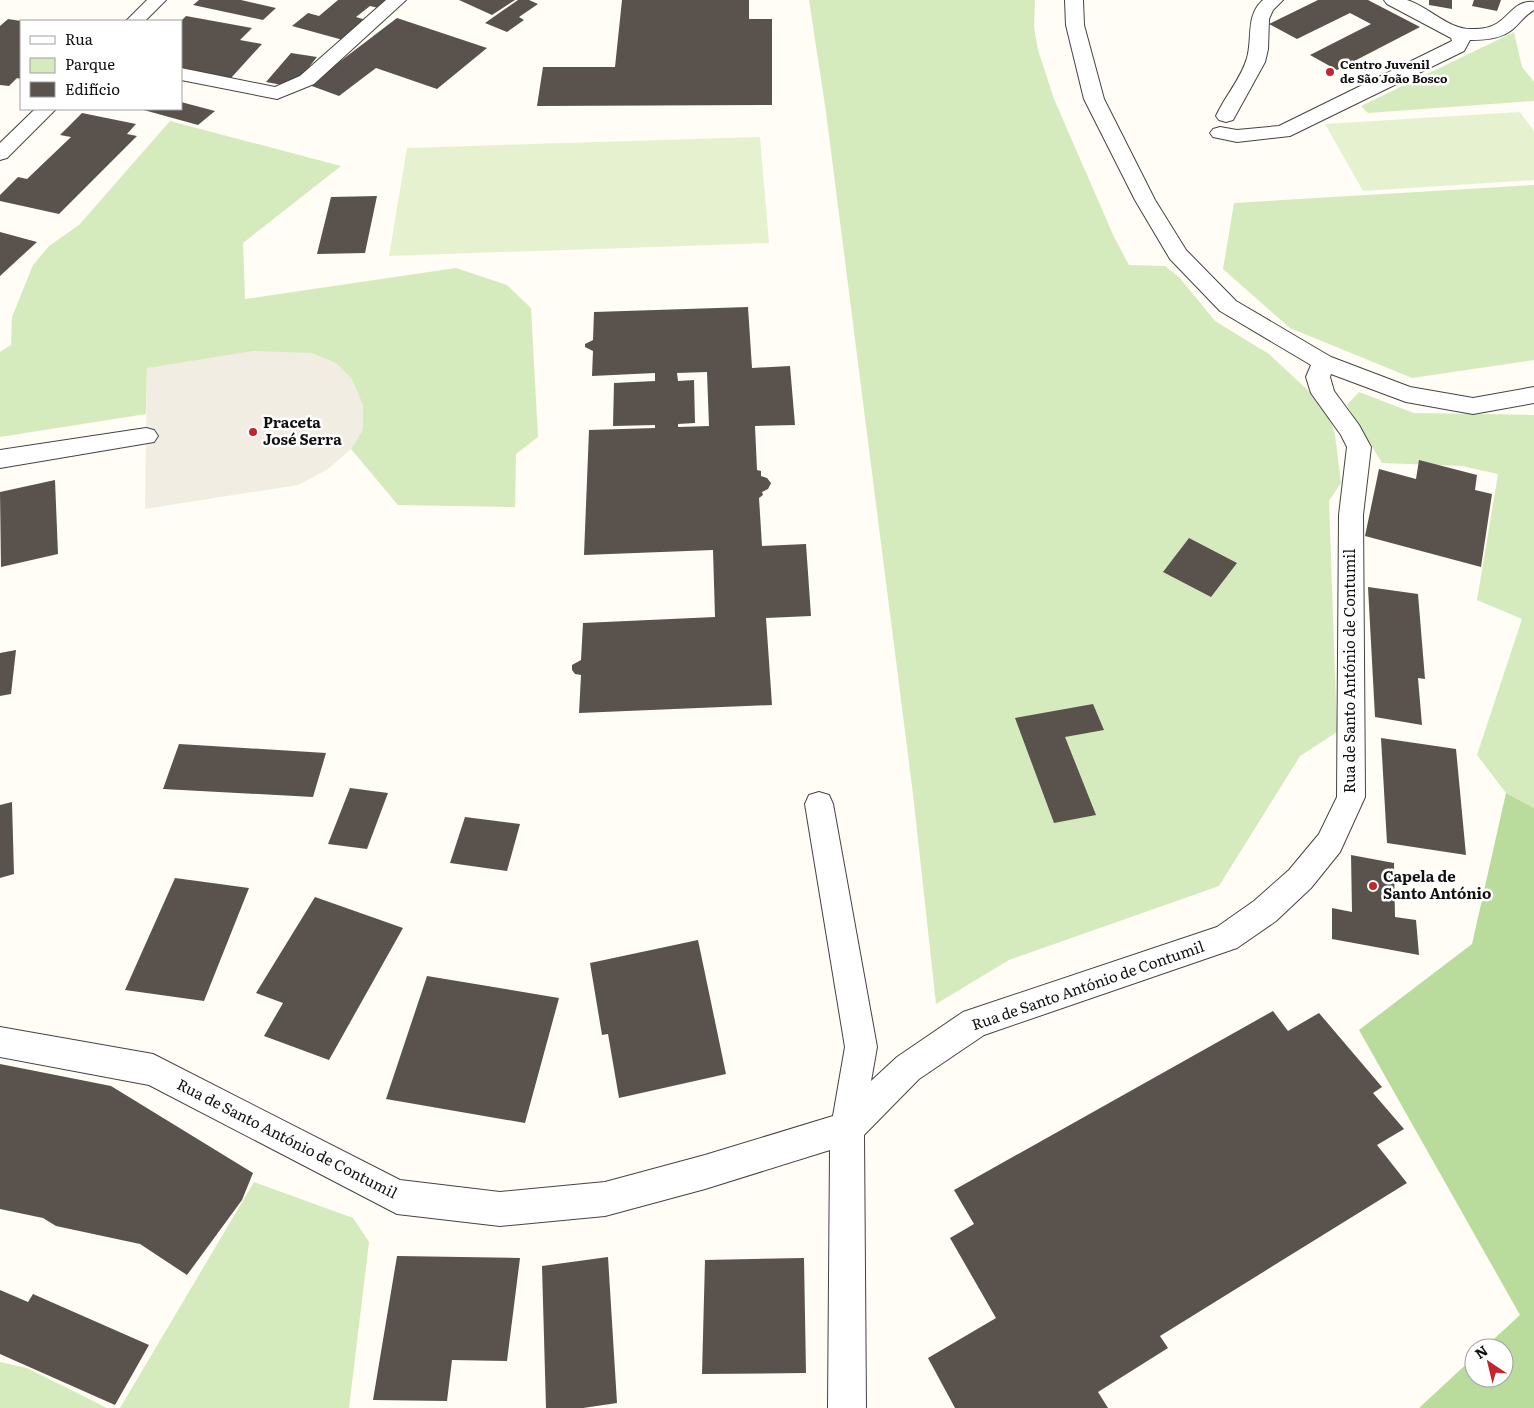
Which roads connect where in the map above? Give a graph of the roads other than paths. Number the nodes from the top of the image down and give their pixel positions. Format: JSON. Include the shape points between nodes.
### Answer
{"nodes":[{"id":1,"x":397,"y":0,"type":"edge"},
{"id":2,"x":1074,"y":0,"type":"edge"},
{"id":3,"x":1274,"y":0,"type":"edge"},
{"id":4,"x":1393,"y":0,"type":"edge"},
{"id":5,"x":148,"y":2,"type":"edge"},
{"id":6,"x":1528,"y":6,"type":"dead end"},
{"id":7,"x":136,"y":20,"type":"edge"},
{"id":8,"x":1459,"y":35,"type":"junction"},
{"id":9,"x":182,"y":74,"type":"edge"},
{"id":10,"x":45,"y":110,"type":"edge"},
{"id":11,"x":0,"y":154,"type":"edge"},
{"id":12,"x":1323,"y":362,"type":"junction"},
{"id":13,"x":1534,"y":395,"type":"edge"},
{"id":14,"x":146,"y":436,"type":"dead end"},
{"id":15,"x":0,"y":459,"type":"edge"},
{"id":16,"x":819,"y":804,"type":"dead end"},
{"id":17,"x":0,"y":1042,"type":"edge"},
{"id":18,"x":847,"y":1128,"type":"junction"},
{"id":19,"x":847,"y":1408,"type":"edge"}],
"edges":[{"from":1,"to":9,"type":"street","via":[[307,80],[277,93]]},
{"from":2,"to":12,"type":"street","via":[[1075,24],[1094,99],[1145,200],[1178,254],[1228,306]]},
{"from":3,"to":8,"type":"street","via":[[1261,12],[1258,56],[1223,125],[1238,136],[1283,132],[1446,54],[1457,47],[1461,41]]},
{"from":4,"to":8,"type":"street"},
{"from":5,"to":7,"type":"street"},
{"from":6,"to":8,"type":"street","via":[[1516,12],[1501,29],[1477,35]]},
{"from":10,"to":11,"type":"street"},
{"from":12,"to":13,"type":"street","via":[[1406,394],[1474,406]]},
{"from":12,"to":18,"type":"street","name":"Rua de Santo António de Contumil","via":[[1318,378],[1323,393],[1359,447],[1351,515],[1351,798],[1330,843],[1300,879],[1266,911],[1226,938],[974,1023],[908,1068]]},
{"from":14,"to":15,"type":"street"},
{"from":16,"to":18,"type":"street","via":[[861,1047]]},
{"from":17,"to":18,"type":"street","name":"Rua de Santo António de Contumil","via":[[153,1070],[397,1197],[500,1209],[605,1199]]},
{"from":18,"to":19,"type":"street"}]}
